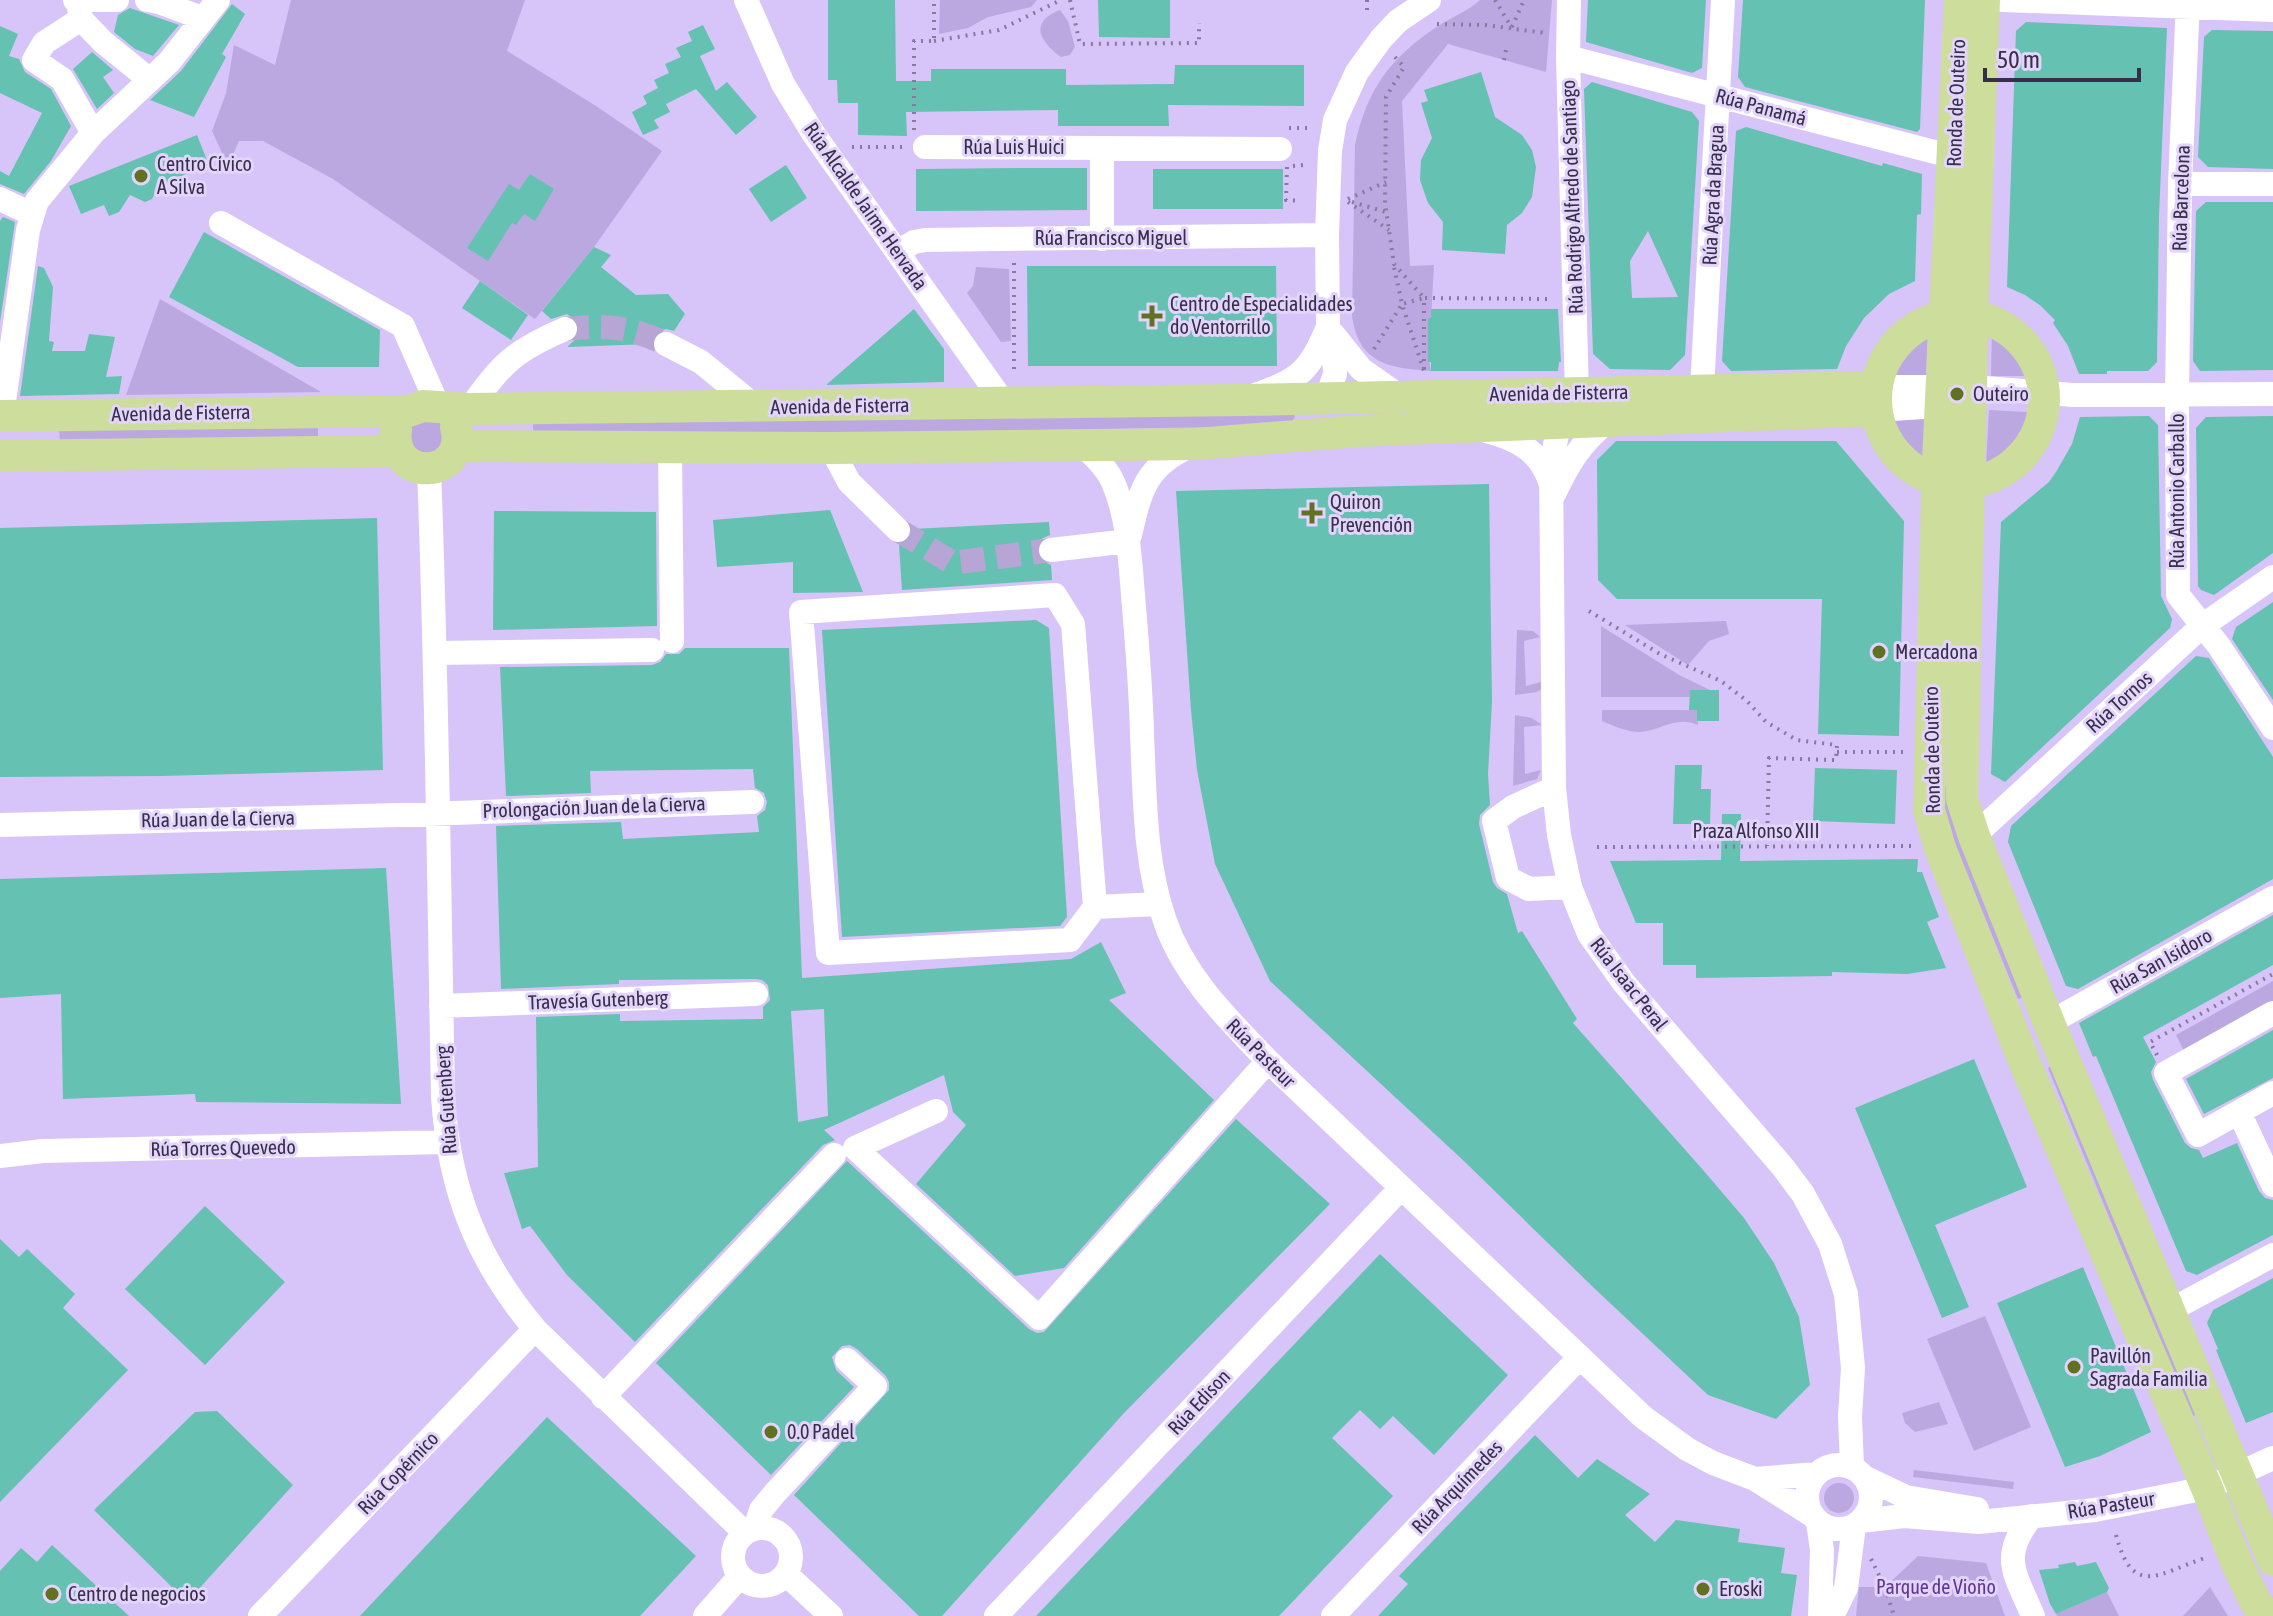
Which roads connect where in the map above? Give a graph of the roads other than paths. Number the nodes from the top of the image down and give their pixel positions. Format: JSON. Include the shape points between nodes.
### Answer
{"nodes":[{"id":1,"x":117,"y":0,"type":"edge"},
{"id":2,"x":147,"y":0,"type":"edge"},
{"id":3,"x":746,"y":0,"type":"edge"},
{"id":4,"x":1429,"y":0,"type":"edge"},
{"id":5,"x":1569,"y":0,"type":"edge"},
{"id":6,"x":1723,"y":0,"type":"edge"},
{"id":7,"x":2003,"y":0,"type":"edge"},
{"id":8,"x":1968,"y":1,"type":"edge"},
{"id":9,"x":2188,"y":4,"type":"edge"},
{"id":10,"x":78,"y":7,"type":"edge"},
{"id":11,"x":210,"y":9,"type":"edge"},
{"id":12,"x":2273,"y":10,"type":"edge"},
{"id":13,"x":1568,"y":57,"type":"junction"},
{"id":14,"x":150,"y":80,"type":"junction"},
{"id":15,"x":1718,"y":96,"type":"junction"},
{"id":16,"x":93,"y":133,"type":"junction"},
{"id":17,"x":919,"y":147,"type":"road end"},
{"id":18,"x":1102,"y":148,"type":"junction"},
{"id":19,"x":1280,"y":149,"type":"dead end"},
{"id":20,"x":1954,"y":157,"type":"junction"},
{"id":21,"x":2180,"y":184,"type":"junction"},
{"id":22,"x":2273,"y":184,"type":"edge"},
{"id":23,"x":0,"y":199,"type":"edge"},
{"id":24,"x":32,"y":214,"type":"junction"},
{"id":25,"x":221,"y":223,"type":"dead end"},
{"id":26,"x":1327,"y":235,"type":"junction"},
{"id":27,"x":1102,"y":239,"type":"junction"},
{"id":28,"x":897,"y":252,"type":"junction"},
{"id":29,"x":1959,"y":316,"type":"junction"},
{"id":30,"x":1328,"y":327,"type":"junction"},
{"id":31,"x":565,"y":329,"type":"tunnel mouth"},
{"id":32,"x":666,"y":344,"type":"tunnel mouth"},
{"id":33,"x":1009,"y":388,"type":"junction"},
{"id":34,"x":1702,"y":389,"type":"junction"},
{"id":35,"x":1577,"y":394,"type":"junction"},
{"id":36,"x":2044,"y":394,"type":"junction"},
{"id":37,"x":2273,"y":394,"type":"edge"},
{"id":38,"x":1398,"y":395,"type":"junction"},
{"id":39,"x":1956,"y":396,"type":"junction"},
{"id":40,"x":2177,"y":396,"type":"junction"},
{"id":41,"x":1327,"y":397,"type":"junction"},
{"id":42,"x":1876,"y":398,"type":"junction"},
{"id":43,"x":1242,"y":400,"type":"junction"},
{"id":44,"x":756,"y":407,"type":"junction"},
{"id":45,"x":439,"y":409,"type":"junction"},
{"id":46,"x":1824,"y":414,"type":"junction"},
{"id":47,"x":1,"y":416,"type":"edge"},
{"id":48,"x":1607,"y":422,"type":"junction"},
{"id":49,"x":1559,"y":424,"type":"junction"},
{"id":50,"x":1471,"y":427,"type":"junction"},
{"id":51,"x":1267,"y":437,"type":"junction"},
{"id":52,"x":1196,"y":444,"type":"junction"},
{"id":53,"x":1082,"y":445,"type":"junction"},
{"id":54,"x":457,"y":446,"type":"junction"},
{"id":55,"x":670,"y":448,"type":"junction"},
{"id":56,"x":831,"y":448,"type":"junction"},
{"id":57,"x":398,"y":451,"type":"junction"},
{"id":58,"x":0,"y":456,"type":"edge"},
{"id":59,"x":429,"y":469,"type":"junction"},
{"id":60,"x":1970,"y":482,"type":"junction"},
{"id":61,"x":1937,"y":492,"type":"junction"},
{"id":62,"x":1553,"y":497,"type":"junction"},
{"id":63,"x":898,"y":530,"type":"tunnel mouth"},
{"id":64,"x":1128,"y":541,"type":"junction"},
{"id":65,"x":1051,"y":550,"type":"tunnel mouth"},
{"id":66,"x":2273,"y":577,"type":"edge"},
{"id":67,"x":2202,"y":626,"type":"junction"},
{"id":68,"x":436,"y":653,"type":"junction"},
{"id":69,"x":2273,"y":728,"type":"edge"},
{"id":70,"x":1554,"y":788,"type":"junction"},
{"id":71,"x":752,"y":802,"type":"dead end"},
{"id":72,"x":436,"y":812,"type":"junction"},
{"id":73,"x":0,"y":825,"type":"edge"},
{"id":74,"x":1974,"y":836,"type":"junction"},
{"id":75,"x":1570,"y":887,"type":"junction"},
{"id":76,"x":2273,"y":898,"type":"edge"},
{"id":77,"x":1159,"y":904,"type":"junction"},
{"id":78,"x":1095,"y":907,"type":"junction"},
{"id":79,"x":756,"y":994,"type":"dead end"},
{"id":80,"x":441,"y":1006,"type":"junction"},
{"id":81,"x":2273,"y":1013,"type":"edge"},
{"id":82,"x":2049,"y":1023,"type":"junction"},
{"id":83,"x":1268,"y":1061,"type":"junction"},
{"id":84,"x":2273,"y":1093,"type":"edge"},
{"id":85,"x":936,"y":1111,"type":"dead end"},
{"id":86,"x":2239,"y":1112,"type":"junction"},
{"id":87,"x":446,"y":1142,"type":"junction"},
{"id":88,"x":834,"y":1155,"type":"dead end"},
{"id":89,"x":0,"y":1156,"type":"edge"},
{"id":90,"x":2273,"y":1185,"type":"edge"},
{"id":91,"x":1401,"y":1188,"type":"junction"},
{"id":92,"x":2273,"y":1255,"type":"edge"},
{"id":93,"x":2169,"y":1311,"type":"junction"},
{"id":94,"x":535,"y":1329,"type":"junction"},
{"id":95,"x":1580,"y":1357,"type":"junction"},
{"id":96,"x":847,"y":1360,"type":"dead end"},
{"id":97,"x":603,"y":1397,"type":"junction"},
{"id":98,"x":1850,"y":1417,"type":"junction"},
{"id":99,"x":2273,"y":1458,"type":"edge"},
{"id":100,"x":1820,"y":1471,"type":"junction"},
{"id":101,"x":1858,"y":1472,"type":"junction"},
{"id":102,"x":2237,"y":1475,"type":"junction"},
{"id":103,"x":1755,"y":1479,"type":"junction"},
{"id":104,"x":2207,"y":1488,"type":"junction"},
{"id":105,"x":2023,"y":1516,"type":"junction"},
{"id":106,"x":1815,"y":1518,"type":"junction"},
{"id":107,"x":1857,"y":1524,"type":"junction"},
{"id":108,"x":750,"y":1531,"type":"junction"},
{"id":109,"x":2273,"y":1560,"type":"edge"},
{"id":110,"x":786,"y":1574,"type":"junction"},
{"id":111,"x":740,"y":1576,"type":"junction"},
{"id":112,"x":260,"y":1616,"type":"edge"},
{"id":113,"x":705,"y":1616,"type":"edge"},
{"id":114,"x":831,"y":1616,"type":"edge"},
{"id":115,"x":996,"y":1616,"type":"edge"},
{"id":116,"x":1333,"y":1616,"type":"edge"},
{"id":117,"x":1820,"y":1616,"type":"edge"},
{"id":118,"x":1832,"y":1616,"type":"edge"},
{"id":119,"x":2033,"y":1616,"type":"edge"},
{"id":120,"x":2266,"y":1616,"type":"edge"}],
"edges":[{"from":1,"to":10,"type":"street"},
{"from":2,"to":11,"type":"street"},
{"from":3,"to":28,"type":"street","name":"Rúa Alcalde Jaime Hervada","via":[[783,84]]},
{"from":4,"to":26,"type":"street","via":[[1381,39],[1345,93],[1330,151]]},
{"from":5,"to":13,"type":"street","name":"Rúa Rodrigo Alfredo de Santiago"},
{"from":6,"to":15,"type":"street","name":"Rúa Agra da Bragua"},
{"from":7,"to":9,"type":"street"},
{"from":8,"to":20,"type":"main road","name":"Ronda de Outeiro"},
{"from":8,"to":29,"type":"main road","name":"Ronda de Outeiro"},
{"from":9,"to":12,"type":"street"},
{"from":9,"to":21,"type":"street","name":"Rúa Barcelona"},
{"from":10,"to":14,"type":"street","via":[[103,42]]},
{"from":10,"to":16,"type":"street","via":[[34,60],[62,79]]},
{"from":11,"to":14,"type":"street"},
{"from":13,"to":15,"type":"street","name":"Rúa Panamá"},
{"from":13,"to":35,"type":"street","name":"Rúa Rodrigo Alfredo de Santiago"},
{"from":14,"to":16,"type":"street"},
{"from":15,"to":20,"type":"street","name":"Rúa Panamá"},
{"from":15,"to":34,"type":"street","name":"Rúa Agra da Bragua"},
{"from":16,"to":24,"type":"street"},
{"from":17,"to":18,"type":"street","name":"Rúa Luis Huici"},
{"from":18,"to":19,"type":"street","name":"Rúa Luis Huici"},
{"from":18,"to":27,"type":"street"},
{"from":20,"to":29,"type":"main road","name":"Ronda de Outeiro"},
{"from":21,"to":22,"type":"street"},
{"from":21,"to":40,"type":"street","name":"Rúa Barcelona"},
{"from":23,"to":24,"type":"street"},
{"from":24,"to":47,"type":"street"},
{"from":25,"to":45,"type":"street","via":[[403,326]]},
{"from":26,"to":27,"type":"street","name":"Rúa Francisco Miguel"},
{"from":26,"to":30,"type":"street"},
{"from":27,"to":28,"type":"street","name":"Rúa Francisco Miguel","via":[[925,240]]},
{"from":28,"to":33,"type":"street","name":"Rúa Alcalde Jaime Hervada"},
{"from":29,"to":36,"type":"main road","via":[[2005,328],[2021,341],[2033,357]]},
{"from":29,"to":39,"type":"main road","name":"Ronda de Outeiro"},
{"from":29,"to":42,"type":"main road","via":[[1927,321],[1905,335],[1889,353]]},
{"from":30,"to":38,"type":"street","via":[[1361,369]]},
{"from":30,"to":41,"type":"street","via":[[1335,374]]},
{"from":30,"to":43,"type":"street","name":"Avenida de Fisterra","via":[[1306,370],[1284,385]]},
{"from":31,"to":45,"type":"street","via":[[532,343]]},
{"from":32,"to":44,"type":"street","via":[[701,362]]},
{"from":33,"to":43,"type":"main road","name":"Avenida de Fisterra"},
{"from":33,"to":44,"type":"main road","name":"Avenida de Fisterra"},
{"from":34,"to":35,"type":"main road","name":"Avenida de Fisterra"},
{"from":34,"to":42,"type":"main road","name":"Avenida de Fisterra"},
{"from":34,"to":49,"type":"main road","via":[[1576,410]]},
{"from":35,"to":38,"type":"main road","name":"Avenida de Fisterra"},
{"from":36,"to":39,"type":"street","name":"Avenida de Fisterra"},
{"from":36,"to":40,"type":"street","name":"Avenida de Fisterra"},
{"from":36,"to":60,"type":"main road","via":[[2033,441],[2019,459],[1995,475]]},
{"from":37,"to":40,"type":"street","name":"Avenida de Fisterra"},
{"from":38,"to":41,"type":"main road","name":"Avenida de Fisterra"},
{"from":39,"to":42,"type":"street","name":"Avenida de Fisterra"},
{"from":39,"to":60,"type":"main road","name":"Ronda de Outeiro"},
{"from":39,"to":61,"type":"main road","name":"Ronda de Outeiro"},
{"from":40,"to":67,"type":"street","name":"Rúa Antonio Carballo","via":[[2178,595]]},
{"from":41,"to":43,"type":"main road","name":"Avenida de Fisterra"},
{"from":41,"to":51,"type":"main road","via":[[1312,420]]},
{"from":42,"to":46,"type":"main road","name":"Avenida de Fisterra"},
{"from":42,"to":61,"type":"main road","via":[[1881,429],[1896,454]]},
{"from":44,"to":45,"type":"main road","name":"Avenida de Fisterra"},
{"from":45,"to":47,"type":"main road","name":"Avenida de Fisterra"},
{"from":45,"to":54,"type":"main road","via":[[458,430]]},
{"from":45,"to":57,"type":"main road","via":[[398,425]]},
{"from":46,"to":48,"type":"main road","name":"Avenida de Fisterra"},
{"from":46,"to":61,"type":"main road","via":[[1859,431]]},
{"from":48,"to":49,"type":"main road","name":"Avenida de Fisterra"},
{"from":48,"to":62,"type":"street","name":"Avenida de Fisterra","via":[[1573,456]]},
{"from":49,"to":50,"type":"main road","name":"Avenida de Fisterra"},
{"from":49,"to":62,"type":"street","name":"Rúa Isaac Peral","via":[[1551,465]]},
{"from":50,"to":51,"type":"main road","name":"Avenida de Fisterra"},
{"from":50,"to":62,"type":"street","name":"Rúa Isaac Peral","via":[[1532,451],[1542,463]]},
{"from":51,"to":52,"type":"main road","name":"Avenida de Fisterra"},
{"from":52,"to":53,"type":"main road","name":"Avenida de Fisterra"},
{"from":52,"to":64,"type":"street","name":"Avenida de Fisterra","via":[[1159,464],[1146,481]]},
{"from":53,"to":56,"type":"main road","name":"Avenida de Fisterra"},
{"from":53,"to":64,"type":"street","name":"Rúa Pasteur","via":[[1113,482]]},
{"from":54,"to":55,"type":"main road","name":"Avenida de Fisterra"},
{"from":54,"to":59,"type":"main road","via":[[447,462]]},
{"from":55,"to":56,"type":"main road","name":"Avenida de Fisterra"},
{"from":55,"to":68,"type":"street","via":[[662,645]]},
{"from":56,"to":63,"type":"street","via":[[849,482]]},
{"from":57,"to":58,"type":"main road","name":"Avenida de Fisterra"},
{"from":57,"to":59,"type":"main road","via":[[408,463]]},
{"from":59,"to":68,"type":"street","name":"Rúa Gutenberg"},
{"from":60,"to":61,"type":"main road"},
{"from":60,"to":74,"type":"main road","name":"Ronda de Outeiro","via":[[1962,799]]},
{"from":61,"to":104,"type":"main road","name":"Ronda de Outeiro","via":[[1928,794],[1935,835],[2022,1057]]},
{"from":62,"to":70,"type":"street","name":"Rúa Isaac Peral"},
{"from":64,"to":65,"type":"street"},
{"from":64,"to":77,"type":"street","name":"Rúa Pasteur","via":[[1149,844]]},
{"from":66,"to":67,"type":"street","name":"Rúa Tornos"},
{"from":67,"to":69,"type":"street","name":"Rúa Antonio Carballo"},
{"from":67,"to":74,"type":"street","name":"Rúa Tornos"},
{"from":68,"to":72,"type":"street","name":"Rúa Gutenberg"},
{"from":70,"to":75,"type":"street","name":"Rúa Isaac Peral"},
{"from":70,"to":75,"type":"street","via":[[1494,821],[1508,878],[1529,889]]},
{"from":71,"to":72,"type":"street","name":"Prolongación Juan de la Cierva"},
{"from":72,"to":73,"type":"street","name":"Rúa Juan de la Cierva"},
{"from":72,"to":80,"type":"street","name":"Rúa Gutenberg"},
{"from":74,"to":82,"type":"main road","name":"Ronda de Outeiro"},
{"from":75,"to":98,"type":"street","name":"Rúa Isaac Peral","via":[[1589,934],[1624,983],[1782,1166],[1824,1232],[1846,1294],[1853,1368]]},
{"from":76,"to":82,"type":"street","name":"Rúa San Isidoro"},
{"from":77,"to":78,"type":"street"},
{"from":77,"to":83,"type":"street","name":"Rúa Pasteur","via":[[1195,979]]},
{"from":78,"to":78,"type":"street","via":[[1070,940],[828,953],[801,612],[1055,595],[1073,624]]},
{"from":79,"to":80,"type":"street","name":"Travesía Gutenberg"},
{"from":80,"to":87,"type":"street","name":"Rúa Gutenberg"},
{"from":81,"to":86,"type":"street","via":[[2164,1068],[2198,1135]]},
{"from":82,"to":93,"type":"main road","name":"Ronda de Outeiro"},
{"from":83,"to":85,"type":"street","via":[[1039,1318],[855,1148]]},
{"from":83,"to":91,"type":"street","name":"Rúa Pasteur"},
{"from":84,"to":86,"type":"street"},
{"from":86,"to":90,"type":"street"},
{"from":87,"to":89,"type":"street","name":"Rúa Torres Quevedo"},
{"from":87,"to":94,"type":"street","name":"Rúa Gutenberg","via":[[479,1246],[513,1304]]},
{"from":88,"to":97,"type":"street"},
{"from":91,"to":95,"type":"street","name":"Rúa Pasteur"},
{"from":91,"to":115,"type":"street","name":"Rúa Edison"},
{"from":92,"to":93,"type":"street"},
{"from":93,"to":102,"type":"main road","name":"Ronda de Outeiro"},
{"from":94,"to":97,"type":"street","name":"Rúa Gutenberg"},
{"from":94,"to":112,"type":"street","name":"Rúa Copérnico"},
{"from":95,"to":103,"type":"street","name":"Rúa Pasteur","via":[[1663,1433],[1713,1463]]},
{"from":95,"to":116,"type":"street","name":"Rúa Arquímedes"},
{"from":96,"to":108,"type":"street","via":[[875,1386],[775,1493]]},
{"from":97,"to":108,"type":"street","name":"Rúa Gutenberg"},
{"from":98,"to":100,"type":"street","name":"Rúa Isaac Peral"},
{"from":98,"to":101,"type":"street","name":"Rúa Isaac Peral"},
{"from":99,"to":102,"type":"street"},
{"from":100,"to":101,"type":"street","via":[[1833,1466]]},
{"from":100,"to":103,"type":"street","name":"Rúa Pasteur"},
{"from":100,"to":106,"type":"street","via":[[1808,1489],[1808,1507]]},
{"from":101,"to":105,"type":"street","name":"Rúa Pasteur","via":[[1906,1497]]},
{"from":101,"to":107,"type":"street","via":[[1869,1485],[1871,1505]]},
{"from":102,"to":104,"type":"street"},
{"from":102,"to":109,"type":"main road","name":"Ronda de Outeiro"},
{"from":103,"to":106,"type":"street","name":"Rúa Pasteur"},
{"from":104,"to":105,"type":"street","name":"Rúa Pasteur","via":[[2095,1510]]},
{"from":104,"to":120,"type":"main road","name":"Ronda de Outeiro","via":[[2245,1582]]},
{"from":105,"to":107,"type":"street","name":"Rúa Pasteur","via":[[1979,1522],[1904,1516]]},
{"from":105,"to":119,"type":"street","via":[[2012,1565]]},
{"from":106,"to":107,"type":"street","via":[[1835,1529]]},
{"from":106,"to":117,"type":"street","via":[[1822,1550]]},
{"from":107,"to":118,"type":"street","via":[[1846,1588]]},
{"from":108,"to":110,"type":"street","name":"Rúa Gutenberg","via":[[772,1529],[786,1540],[791,1557]]},
{"from":108,"to":111,"type":"street","via":[[738,1540],[733,1558]]},
{"from":110,"to":111,"type":"street","via":[[764,1585]]},
{"from":110,"to":114,"type":"street"},
{"from":111,"to":113,"type":"street"}]}
